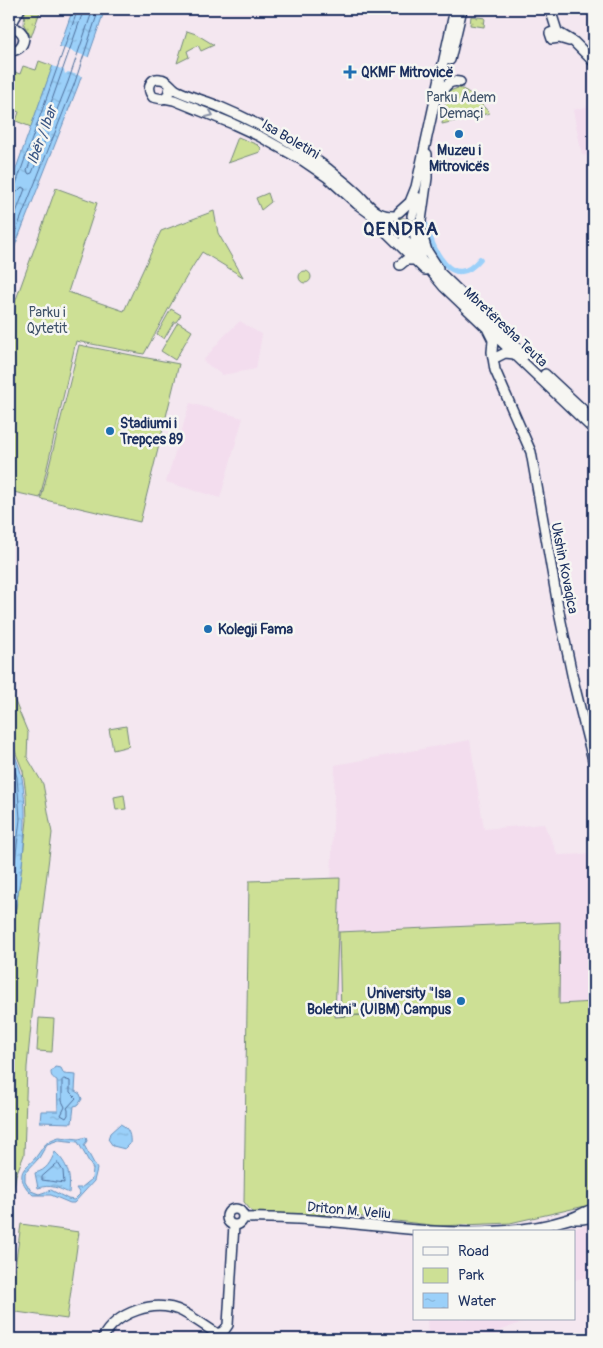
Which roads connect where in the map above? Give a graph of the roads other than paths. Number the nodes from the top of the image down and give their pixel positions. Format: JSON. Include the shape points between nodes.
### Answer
{"nodes":[{"id":1,"x":455,"y":9,"type":"edge"},
{"id":2,"x":462,"y":9,"type":"edge"},
{"id":3,"x":551,"y":10,"type":"edge"},
{"id":4,"x":20,"y":11,"type":"edge"},
{"id":5,"x":9,"y":28,"type":"edge"},
{"id":6,"x":22,"y":34,"type":"junction"},
{"id":7,"x":10,"y":51,"type":"edge"},
{"id":8,"x":594,"y":62,"type":"edge"},
{"id":9,"x":460,"y":82,"type":"dead end"},
{"id":10,"x":170,"y":87,"type":"junction"},
{"id":11,"x":443,"y":91,"type":"junction"},
{"id":12,"x":164,"y":98,"type":"junction"},
{"id":13,"x":425,"y":155,"type":"junction"},
{"id":14,"x":358,"y":199,"type":"junction"},
{"id":15,"x":397,"y":214,"type":"junction"},
{"id":16,"x":412,"y":216,"type":"junction"},
{"id":17,"x":390,"y":228,"type":"junction"},
{"id":18,"x":414,"y":233,"type":"junction"},
{"id":19,"x":404,"y":239,"type":"junction"},
{"id":20,"x":413,"y":260,"type":"junction"},
{"id":21,"x":400,"y":265,"type":"dead end"},
{"id":22,"x":437,"y":280,"type":"junction"},
{"id":23,"x":451,"y":284,"type":"junction"},
{"id":24,"x":488,"y":330,"type":"junction"},
{"id":25,"x":503,"y":338,"type":"junction"},
{"id":26,"x":517,"y":356,"type":"junction"},
{"id":27,"x":497,"y":358,"type":"junction"},
{"id":28,"x":500,"y":381,"type":"junction"},
{"id":29,"x":594,"y":420,"type":"edge"},
{"id":30,"x":594,"y":430,"type":"edge"},
{"id":31,"x":594,"y":764,"type":"edge"},
{"id":32,"x":594,"y":1209,"type":"edge"},
{"id":33,"x":594,"y":1217,"type":"edge"},
{"id":34,"x":242,"y":1218,"type":"junction"},
{"id":35,"x":572,"y":1218,"type":"junction"},
{"id":36,"x":234,"y":1225,"type":"junction"},
{"id":37,"x":416,"y":1230,"type":"edge"},
{"id":38,"x":506,"y":1230,"type":"edge"},
{"id":39,"x":102,"y":1339,"type":"edge"}],
"edges":[{"from":1,"to":13,"type":"street"},
{"from":2,"to":11,"type":"street"},
{"from":3,"to":8,"type":"street","via":[[556,34],[574,42]]},
{"from":4,"to":5,"type":"street"},
{"from":4,"to":6,"type":"street"},
{"from":5,"to":6,"type":"street","via":[[16,28]]},
{"from":6,"to":7,"type":"street","via":[[22,46]]},
{"from":9,"to":11,"type":"street","via":[[451,82]]},
{"from":10,"to":12,"type":"street"},
{"from":10,"to":12,"type":"street","via":[[161,78],[150,85],[153,97]]},
{"from":10,"to":14,"type":"street","name":"Isa Boletini","via":[[272,132],[317,160]]},
{"from":11,"to":13,"type":"street"},
{"from":12,"to":14,"type":"street","name":"Isa Boletini","one_way":true,"via":[[268,141]]},
{"from":13,"to":14,"type":"street","via":[[406,198],[396,208],[381,209]]},
{"from":13,"to":15,"type":"street","via":[[410,202]]},
{"from":13,"to":16,"type":"street"},
{"from":13,"to":23,"type":"street","via":[[427,178],[420,228],[427,251]]},
{"from":14,"to":15,"type":"street","name":"Isa Boletini","via":[[377,212]]},
{"from":14,"to":17,"type":"street","name":"Isa Boletini"},
{"from":14,"to":20,"type":"street"},
{"from":15,"to":16,"type":"street","via":[[409,213]]},
{"from":15,"to":17,"type":"street"},
{"from":16,"to":18,"type":"street","via":[[416,224]]},
{"from":17,"to":19,"type":"street","via":[[394,235]]},
{"from":18,"to":19,"type":"street"},
{"from":18,"to":23,"type":"street","name":"Mbretëresha Teuta","via":[[422,254]]},
{"from":19,"to":22,"type":"street","name":"Mbretëresha Teuta"},
{"from":20,"to":21,"type":"street","via":[[406,260]]},
{"from":20,"to":22,"type":"street"},
{"from":22,"to":24,"type":"street","name":"Mbretëresha Teuta"},
{"from":23,"to":25,"type":"street","name":"Mbretëresha Teuta"},
{"from":24,"to":25,"type":"street","name":"Mbretëresha Teuta"},
{"from":24,"to":28,"type":"street","name":"Ukshin Kovaqica","via":[[492,336],[494,364]]},
{"from":25,"to":26,"type":"street","name":"Mbretëresha Teuta"},
{"from":25,"to":27,"type":"street","name":"Ukshin Kovaqica"},
{"from":25,"to":29,"type":"street","name":"Mbretëresha Teuta"},
{"from":26,"to":27,"type":"street","via":[[506,353]]},
{"from":26,"to":30,"type":"street","name":"Mbretëresha Teuta"},
{"from":27,"to":28,"type":"street","name":"Ukshin Kovaqica"},
{"from":28,"to":31,"type":"street","name":"Ukshin Kovaqica","via":[[531,452],[560,617]]},
{"from":32,"to":35,"type":"street","name":"Driton M. Veliu"},
{"from":33,"to":35,"type":"street","name":"Driton M. Veliu"},
{"from":34,"to":36,"type":"street"},
{"from":34,"to":36,"type":"street","via":[[238,1210],[231,1210],[227,1219]]},
{"from":34,"to":37,"type":"street","name":"Driton M. Veliu","via":[[280,1218]]},
{"from":35,"to":38,"type":"street","name":"Driton M. Veliu"},
{"from":36,"to":39,"type":"street","via":[[228,1325],[223,1331],[216,1333],[182,1311],[151,1306],[131,1312],[119,1320]]}]}
